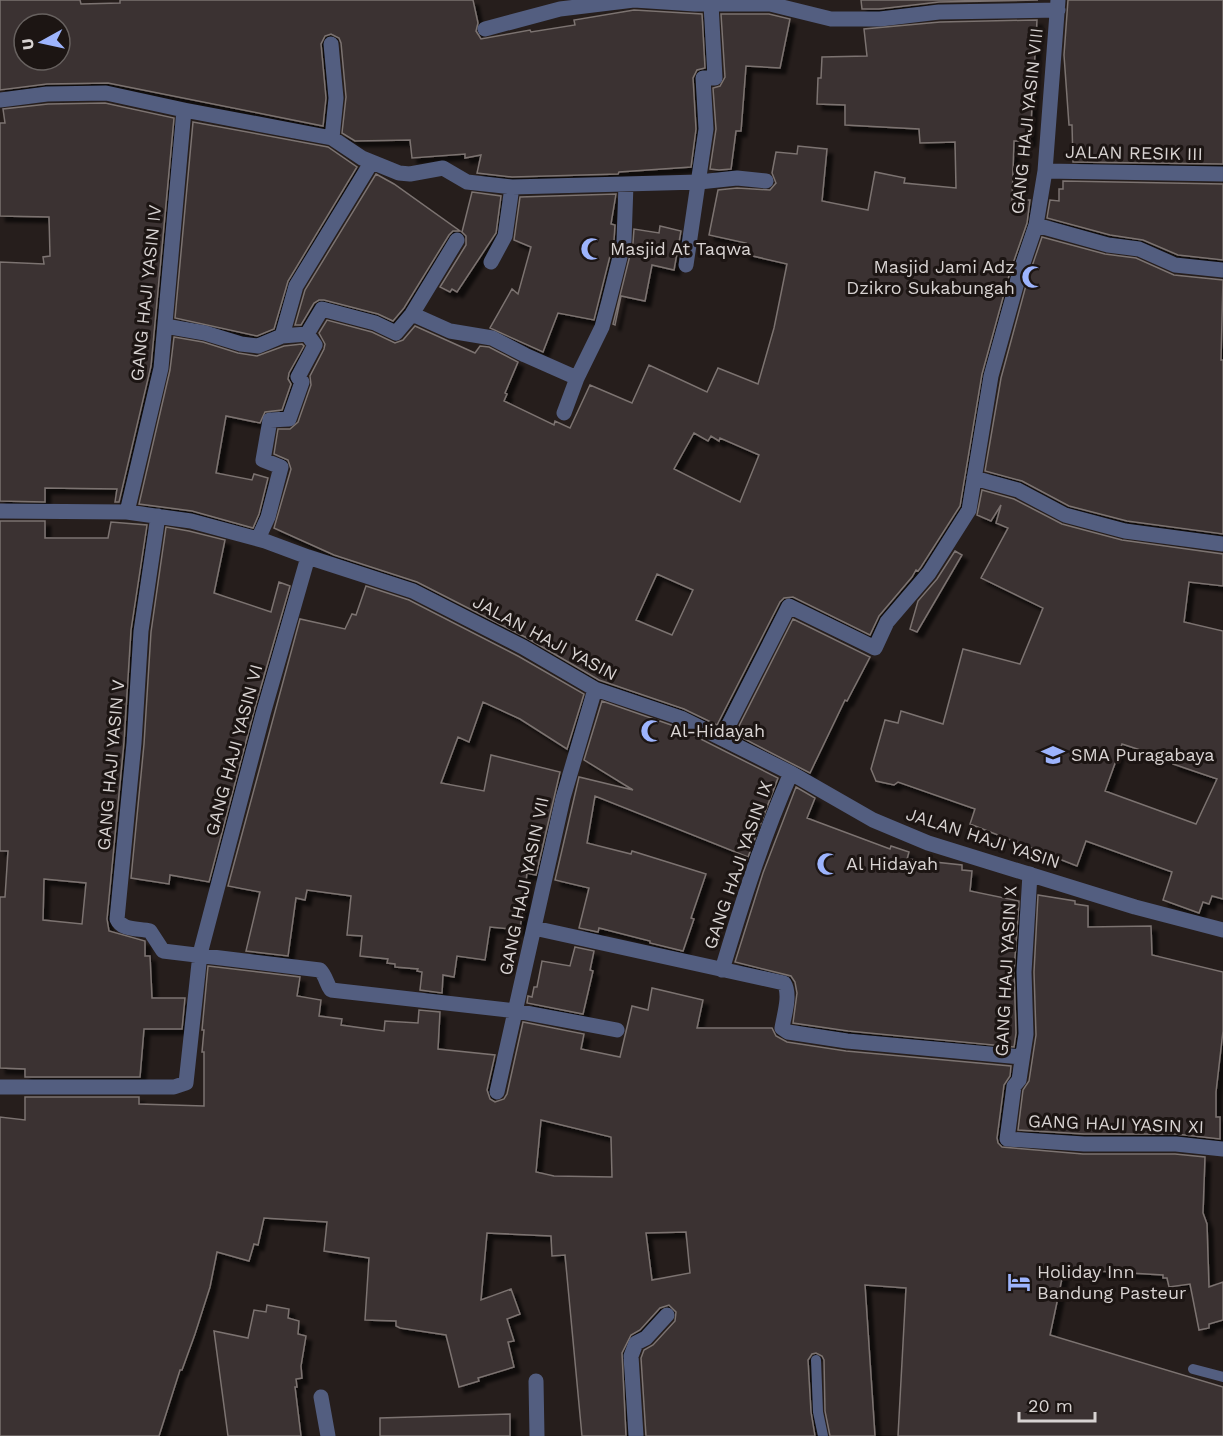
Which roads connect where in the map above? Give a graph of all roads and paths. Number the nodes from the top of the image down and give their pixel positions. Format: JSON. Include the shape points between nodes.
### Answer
{"nodes":[{"id":1,"x":715,"y":3,"type":"edge"},
{"id":2,"x":1058,"y":5,"type":"edge"},
{"id":3,"x":485,"y":29,"type":"dead end"},
{"id":4,"x":331,"y":44,"type":"dead end"},
{"id":5,"x":0,"y":100,"type":"edge"},
{"id":6,"x":184,"y":110,"type":"junction"},
{"id":7,"x":332,"y":138,"type":"junction"},
{"id":8,"x":371,"y":163,"type":"junction"},
{"id":9,"x":1045,"y":171,"type":"junction"},
{"id":10,"x":1223,"y":174,"type":"edge"},
{"id":11,"x":766,"y":181,"type":"dead end"},
{"id":12,"x":699,"y":182,"type":"junction"},
{"id":13,"x":627,"y":184,"type":"junction"},
{"id":14,"x":512,"y":187,"type":"junction"},
{"id":15,"x":1036,"y":225,"type":"junction"},
{"id":16,"x":458,"y":240,"type":"dead end"},
{"id":17,"x":491,"y":262,"type":"dead end"},
{"id":18,"x":686,"y":265,"type":"dead end"},
{"id":19,"x":1223,"y":270,"type":"edge"},
{"id":20,"x":412,"y":314,"type":"junction"},
{"id":21,"x":165,"y":326,"type":"junction"},
{"id":22,"x":307,"y":334,"type":"junction"},
{"id":23,"x":282,"y":336,"type":"junction"},
{"id":24,"x":577,"y":378,"type":"junction"},
{"id":25,"x":564,"y":412,"type":"dead end"},
{"id":26,"x":974,"y":477,"type":"junction"},
{"id":27,"x":0,"y":511,"type":"edge"},
{"id":28,"x":127,"y":512,"type":"junction"},
{"id":29,"x":158,"y":516,"type":"junction"},
{"id":30,"x":258,"y":539,"type":"junction"},
{"id":31,"x":1223,"y":544,"type":"edge"},
{"id":32,"x":308,"y":557,"type":"junction"},
{"id":33,"x":595,"y":690,"type":"junction"},
{"id":34,"x":722,"y":738,"type":"junction"},
{"id":35,"x":791,"y":773,"type":"junction"},
{"id":36,"x":1030,"y":874,"type":"junction"},
{"id":37,"x":534,"y":928,"type":"junction"},
{"id":38,"x":1223,"y":930,"type":"edge"},
{"id":39,"x":200,"y":954,"type":"junction"},
{"id":40,"x":722,"y":970,"type":"junction"},
{"id":41,"x":516,"y":1011,"type":"junction"},
{"id":42,"x":617,"y":1030,"type":"dead end"},
{"id":43,"x":1022,"y":1057,"type":"junction"},
{"id":44,"x":0,"y":1087,"type":"edge"},
{"id":45,"x":497,"y":1092,"type":"dead end"},
{"id":46,"x":1007,"y":1139,"type":"joint"},
{"id":47,"x":1223,"y":1149,"type":"edge"},
{"id":48,"x":667,"y":1314,"type":"dead end"},
{"id":49,"x":816,"y":1360,"type":"dead end"},
{"id":50,"x":1193,"y":1369,"type":"dead end"},
{"id":51,"x":1223,"y":1377,"type":"edge"},
{"id":52,"x":536,"y":1382,"type":"dead end"},
{"id":53,"x":321,"y":1396,"type":"dead end"},
{"id":54,"x":328,"y":1436,"type":"edge"},
{"id":55,"x":537,"y":1436,"type":"edge"},
{"id":56,"x":636,"y":1436,"type":"edge"},
{"id":57,"x":823,"y":1436,"type":"edge"}],
"edges":[{"from":1,"to":2,"type":"street","via":[[770,4],[831,19],[880,19]]},
{"from":1,"to":3,"type":"street","via":[[634,0],[560,9]]},
{"from":1,"to":12,"type":"street","via":[[715,78],[703,78],[706,129]]},
{"from":2,"to":9,"type":"street","name":"GANG HAJI YASIN VIII"},
{"from":4,"to":7,"type":"street","via":[[336,98]]},
{"from":5,"to":6,"type":"street","via":[[106,93]]},
{"from":6,"to":7,"type":"street"},
{"from":6,"to":21,"type":"street","name":"GANG HAJI YASIN IV"},
{"from":7,"to":8,"type":"street"},
{"from":8,"to":14,"type":"street","via":[[410,174],[443,168],[467,182]]},
{"from":8,"to":23,"type":"street","via":[[296,286]]},
{"from":9,"to":10,"type":"street","name":"JALAN RESIK III"},
{"from":9,"to":15,"type":"street","name":"GANG HAJI YASIN VIII"},
{"from":11,"to":12,"type":"street","via":[[737,178]]},
{"from":12,"to":13,"type":"street"},
{"from":12,"to":18,"type":"street"},
{"from":13,"to":14,"type":"street"},
{"from":13,"to":24,"type":"street","via":[[624,241],[602,327]]},
{"from":14,"to":17,"type":"street","via":[[506,236]]},
{"from":15,"to":19,"type":"street","via":[[1139,249],[1175,265]]},
{"from":15,"to":26,"type":"street","name":"GANG HAJI YASIN VIII","via":[[991,376]]},
{"from":16,"to":20,"type":"street"},
{"from":20,"to":22,"type":"street","via":[[396,333],[375,322],[322,309]]},
{"from":20,"to":24,"type":"street","via":[[450,331],[492,338]]},
{"from":21,"to":23,"type":"street","via":[[258,346]]},
{"from":21,"to":28,"type":"street","name":"GANG HAJI YASIN IV","via":[[161,368]]},
{"from":22,"to":23,"type":"street"},
{"from":22,"to":30,"type":"street","via":[[315,345],[298,377],[302,382],[289,419],[270,420],[263,460],[281,466]]},
{"from":24,"to":25,"type":"street"},
{"from":26,"to":31,"type":"street","via":[[1018,490],[1065,514],[1125,531]]},
{"from":26,"to":34,"type":"street","name":"GANG HAJI YASIN VIII","via":[[969,510],[929,573],[887,622],[875,648],[789,606]]},
{"from":27,"to":28,"type":"street","name":"JALAN HAJI YASIN"},
{"from":28,"to":29,"type":"street","name":"JALAN HAJI YASIN"},
{"from":29,"to":30,"type":"street","name":"JALAN HAJI YASIN"},
{"from":29,"to":39,"type":"street","name":"GANG HAJI YASIN V","via":[[141,631],[117,919],[123,927],[150,931],[163,951]]},
{"from":30,"to":32,"type":"street","name":"JALAN HAJI YASIN"},
{"from":32,"to":33,"type":"street","name":"JALAN HAJI YASIN","via":[[413,591],[523,647]]},
{"from":32,"to":39,"type":"street","name":"GANG HAJI YASIN VI"},
{"from":33,"to":34,"type":"street","name":"JALAN HAJI YASIN","via":[[681,718]]},
{"from":33,"to":37,"type":"street","name":"GANG HAJI YASIN VII","via":[[563,798]]},
{"from":34,"to":35,"type":"street","name":"JALAN HAJI YASIN"},
{"from":35,"to":36,"type":"street","name":"JALAN HAJI YASIN","via":[[873,820],[928,843]]},
{"from":35,"to":40,"type":"street","name":"GANG HAJI YASIN IX","via":[[775,809]]},
{"from":36,"to":38,"type":"street","name":"JALAN HAJI YASIN"},
{"from":36,"to":43,"type":"street","name":"GANG HAJI YASIN X"},
{"from":37,"to":40,"type":"street"},
{"from":37,"to":41,"type":"street","name":"GANG HAJI YASIN VII"},
{"from":39,"to":41,"type":"street","via":[[320,970],[331,990]]},
{"from":39,"to":44,"type":"street","name":"GANG HAJI YASIN VI","via":[[186,1083],[174,1088]]},
{"from":40,"to":43,"type":"street","via":[[784,983],[787,996],[782,1028],[788,1032]]},
{"from":41,"to":42,"type":"street"},
{"from":41,"to":45,"type":"street","name":"GANG HAJI YASIN VII"},
{"from":43,"to":46,"type":"street","name":"GANG HAJI YASIN X"},
{"from":46,"to":47,"type":"street","name":"GANG HAJI YASIN XI"},
{"from":48,"to":56,"type":"street","via":[[646,1338],[636,1343],[631,1356]]},
{"from":49,"to":57,"type":"lane"},
{"from":50,"to":51,"type":"lane"},
{"from":52,"to":55,"type":"street"},
{"from":53,"to":54,"type":"street"}]}
